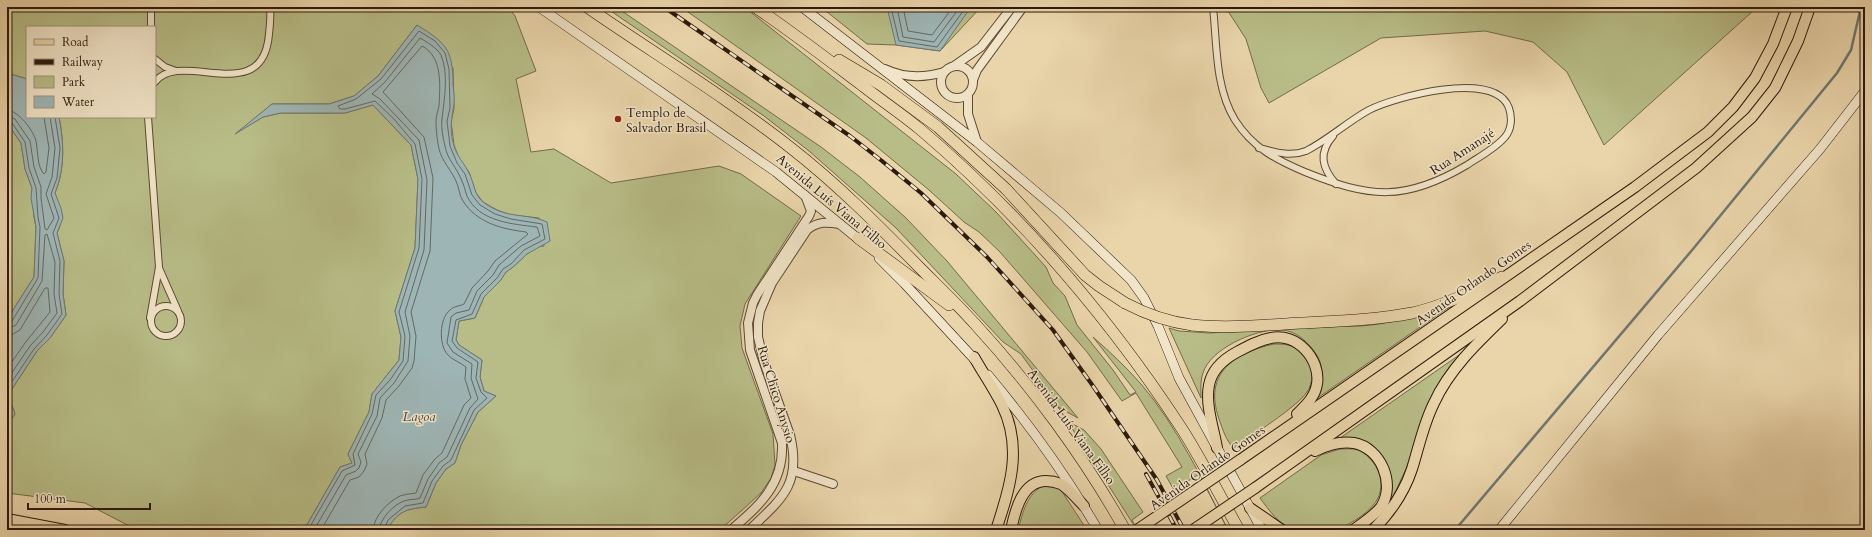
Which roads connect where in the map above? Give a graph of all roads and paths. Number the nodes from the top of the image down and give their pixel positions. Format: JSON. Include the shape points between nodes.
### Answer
{"nodes":[{"id":1,"x":151,"y":7,"type":"edge"},
{"id":2,"x":539,"y":7,"type":"edge"},
{"id":3,"x":587,"y":7,"type":"edge"},
{"id":4,"x":755,"y":7,"type":"edge"},
{"id":5,"x":802,"y":7,"type":"edge"},
{"id":6,"x":805,"y":7,"type":"edge"},
{"id":7,"x":1012,"y":7,"type":"edge"},
{"id":8,"x":1024,"y":7,"type":"edge"},
{"id":9,"x":1212,"y":7,"type":"edge"},
{"id":10,"x":1787,"y":7,"type":"edge"},
{"id":11,"x":1810,"y":7,"type":"edge"},
{"id":12,"x":271,"y":9,"type":"edge"},
{"id":13,"x":819,"y":18,"type":"junction"},
{"id":14,"x":150,"y":26,"type":"edge"},
{"id":15,"x":792,"y":32,"type":"junction"},
{"id":16,"x":156,"y":60,"type":"edge"},
{"id":17,"x":874,"y":63,"type":"junction"},
{"id":18,"x":953,"y":66,"type":"junction"},
{"id":19,"x":177,"y":71,"type":"junction"},
{"id":20,"x":944,"y":72,"type":"junction"},
{"id":21,"x":973,"y":80,"type":"junction"},
{"id":22,"x":156,"y":81,"type":"edge"},
{"id":23,"x":1865,"y":91,"type":"edge"},
{"id":24,"x":968,"y":94,"type":"junction"},
{"id":25,"x":148,"y":118,"type":"edge"},
{"id":26,"x":1340,"y":128,"type":"junction"},
{"id":27,"x":977,"y":142,"type":"junction"},
{"id":28,"x":1259,"y":148,"type":"junction"},
{"id":29,"x":1337,"y":185,"type":"junction"},
{"id":30,"x":804,"y":194,"type":"junction"},
{"id":31,"x":842,"y":224,"type":"junction"},
{"id":32,"x":858,"y":238,"type":"junction"},
{"id":33,"x":159,"y":267,"type":"junction"},
{"id":34,"x":1502,"y":277,"type":"junction"},
{"id":35,"x":1520,"y":301,"type":"junction"},
{"id":36,"x":178,"y":312,"type":"junction"},
{"id":37,"x":150,"y":318,"type":"junction"},
{"id":38,"x":975,"y":324,"type":"junction"},
{"id":39,"x":974,"y":358,"type":"junction"},
{"id":40,"x":1274,"y":436,"type":"junction"},
{"id":41,"x":1217,"y":448,"type":"junction"},
{"id":42,"x":1295,"y":460,"type":"junction"},
{"id":43,"x":780,"y":466,"type":"junction"},
{"id":44,"x":794,"y":471,"type":"junction"},
{"id":45,"x":833,"y":484,"type":"dead end"},
{"id":46,"x":1084,"y":506,"type":"junction"},
{"id":47,"x":1250,"y":508,"type":"junction"},
{"id":48,"x":10,"y":518,"type":"edge"},
{"id":49,"x":66,"y":530,"type":"edge"},
{"id":50,"x":731,"y":530,"type":"edge"},
{"id":51,"x":749,"y":530,"type":"edge"},
{"id":52,"x":996,"y":530,"type":"edge"},
{"id":53,"x":1011,"y":530,"type":"edge"},
{"id":54,"x":1098,"y":530,"type":"edge"},
{"id":55,"x":1125,"y":530,"type":"edge"},
{"id":56,"x":1137,"y":530,"type":"edge"},
{"id":57,"x":1193,"y":530,"type":"edge"},
{"id":58,"x":1238,"y":530,"type":"edge"},
{"id":59,"x":1262,"y":530,"type":"edge"},
{"id":60,"x":1282,"y":530,"type":"edge"},
{"id":61,"x":1353,"y":530,"type":"edge"},
{"id":62,"x":1373,"y":530,"type":"edge"},
{"id":63,"x":1499,"y":530,"type":"edge"}],
"edges":[{"from":1,"to":14,"type":"street"},
{"from":2,"to":30,"type":"main road","name":"Avenida Luís Viana Filho"},
{"from":3,"to":38,"type":"highway","name":"Avenida Luís Viana Filho","via":[[727,102],[834,182]]},
{"from":4,"to":15,"type":"highway"},
{"from":5,"to":13,"type":"main road"},
{"from":6,"to":13,"type":"main road"},
{"from":7,"to":18,"type":"street","via":[[981,47]]},
{"from":8,"to":21,"type":"street","via":[[980,66]]},
{"from":9,"to":28,"type":"street","name":"Rua Amanajé","via":[[1224,97],[1236,121]]},
{"from":10,"to":34,"type":"main road","name":"Avenida Orlando Gomes","via":[[1773,44],[1754,78],[1733,107],[1708,132]]},
{"from":11,"to":35,"type":"main road","via":[[1798,41],[1775,88],[1752,117],[1696,168]]},
{"from":12,"to":19,"type":"street","via":[[268,48],[262,59],[252,68],[233,74]]},
{"from":13,"to":17,"type":"main road"},
{"from":15,"to":34,"type":"highway","bridge":true,"via":[[881,85],[938,127],[1006,189],[1085,275],[1141,311],[1173,322],[1215,328],[1368,319],[1412,313],[1450,302]]},
{"from":15,"to":58,"type":"highway","via":[[920,129],[1032,237],[1104,322],[1157,393],[1206,468]]},
{"from":16,"to":19,"type":"street","via":[[165,67]]},
{"from":17,"to":20,"type":"street","via":[[887,70],[911,76],[922,77]]},
{"from":17,"to":27,"type":"main road"},
{"from":18,"to":20,"type":"street"},
{"from":18,"to":21,"type":"street","via":[[964,67]]},
{"from":19,"to":22,"type":"street","via":[[163,74]]},
{"from":20,"to":24,"type":"street","via":[[942,88],[948,96],[958,99]]},
{"from":21,"to":24,"type":"street"},
{"from":23,"to":63,"type":"main road","via":[[1820,149],[1658,336]]},
{"from":24,"to":27,"type":"street","via":[[968,114]]},
{"from":25,"to":33,"type":"street"},
{"from":26,"to":28,"type":"street","name":"Rua Amanajé","via":[[1314,147],[1299,154],[1283,154]]},
{"from":26,"to":29,"type":"street","name":"Rua Amanajé","via":[[1327,144],[1323,155],[1326,171]]},
{"from":26,"to":29,"type":"street","name":"Rua Amanajé","via":[[1370,110],[1406,96],[1450,89],[1493,92],[1505,100],[1511,114],[1511,124],[1505,137],[1475,160],[1434,183],[1399,192],[1377,193]]},
{"from":27,"to":41,"type":"main road","via":[[1061,213],[1131,280],[1144,298],[1179,378]]},
{"from":28,"to":29,"type":"street","name":"Rua Amanajé","via":[[1283,163]]},
{"from":30,"to":31,"type":"main road","name":"Avenida Luís Viana Filho"},
{"from":30,"to":43,"type":"street","name":"Rua Chico Anysio","via":[[810,206],[809,216],[757,295],[748,323],[750,350],[782,443]]},
{"from":31,"to":32,"type":"main road","name":"Avenida Luís Viana Filho"},
{"from":31,"to":44,"type":"street","name":"Rua Chico Anysio","via":[[824,222],[815,224],[807,230],[772,283],[760,311],[760,348],[790,435]]},
{"from":32,"to":38,"type":"highway"},
{"from":32,"to":39,"type":"main road","name":"Avenida Luís Viana Filho"},
{"from":33,"to":36,"type":"street"},
{"from":33,"to":37,"type":"street"},
{"from":34,"to":40,"type":"main road","name":"Avenida Orlando Gomes"},
{"from":35,"to":42,"type":"main road"},
{"from":35,"to":62,"type":"main road","via":[[1462,360],[1445,382],[1425,423],[1412,470],[1401,493]]},
{"from":36,"to":37,"type":"street","via":[[174,308],[164,306],[155,310]]},
{"from":36,"to":37,"type":"street","via":[[180,327],[177,332],[168,336],[154,332]]},
{"from":38,"to":55,"type":"highway","name":"Avenida Luís Viana Filho","via":[[1015,370],[1058,427],[1093,477]]},
{"from":39,"to":46,"type":"main road","name":"Avenida Luís Viana Filho","via":[[1037,436]]},
{"from":39,"to":52,"type":"main road","via":[[1002,406],[1011,430],[1014,452],[1012,475]]},
{"from":40,"to":41,"type":"main road","via":[[1306,405],[1317,384],[1315,365],[1298,342],[1272,337],[1255,342],[1228,357],[1212,375],[1208,398]]},
{"from":40,"to":56,"type":"main road","name":"Avenida Orlando Gomes","bridge":true},
{"from":41,"to":47,"type":"main road"},
{"from":42,"to":57,"type":"main road","bridge":true},
{"from":42,"to":61,"type":"main road","via":[[1322,447],[1339,443],[1355,443],[1378,458],[1388,484],[1386,497],[1381,507]]},
{"from":43,"to":44,"type":"street","via":[[783,462],[790,462]]},
{"from":43,"to":50,"type":"street","name":"Rua Chico Anysio","via":[[772,489],[752,512]]},
{"from":44,"to":45,"type":"street"},
{"from":44,"to":51,"type":"street","name":"Rua Chico Anysio","via":[[782,497]]},
{"from":46,"to":53,"type":"main road","via":[[1061,485],[1054,482],[1036,483],[1022,496]]},
{"from":46,"to":54,"type":"main road","name":"Avenida Luís Viana Filho"},
{"from":47,"to":59,"type":"main road"},
{"from":47,"to":60,"type":"main road"},
{"from":48,"to":49,"type":"main road"}]}
